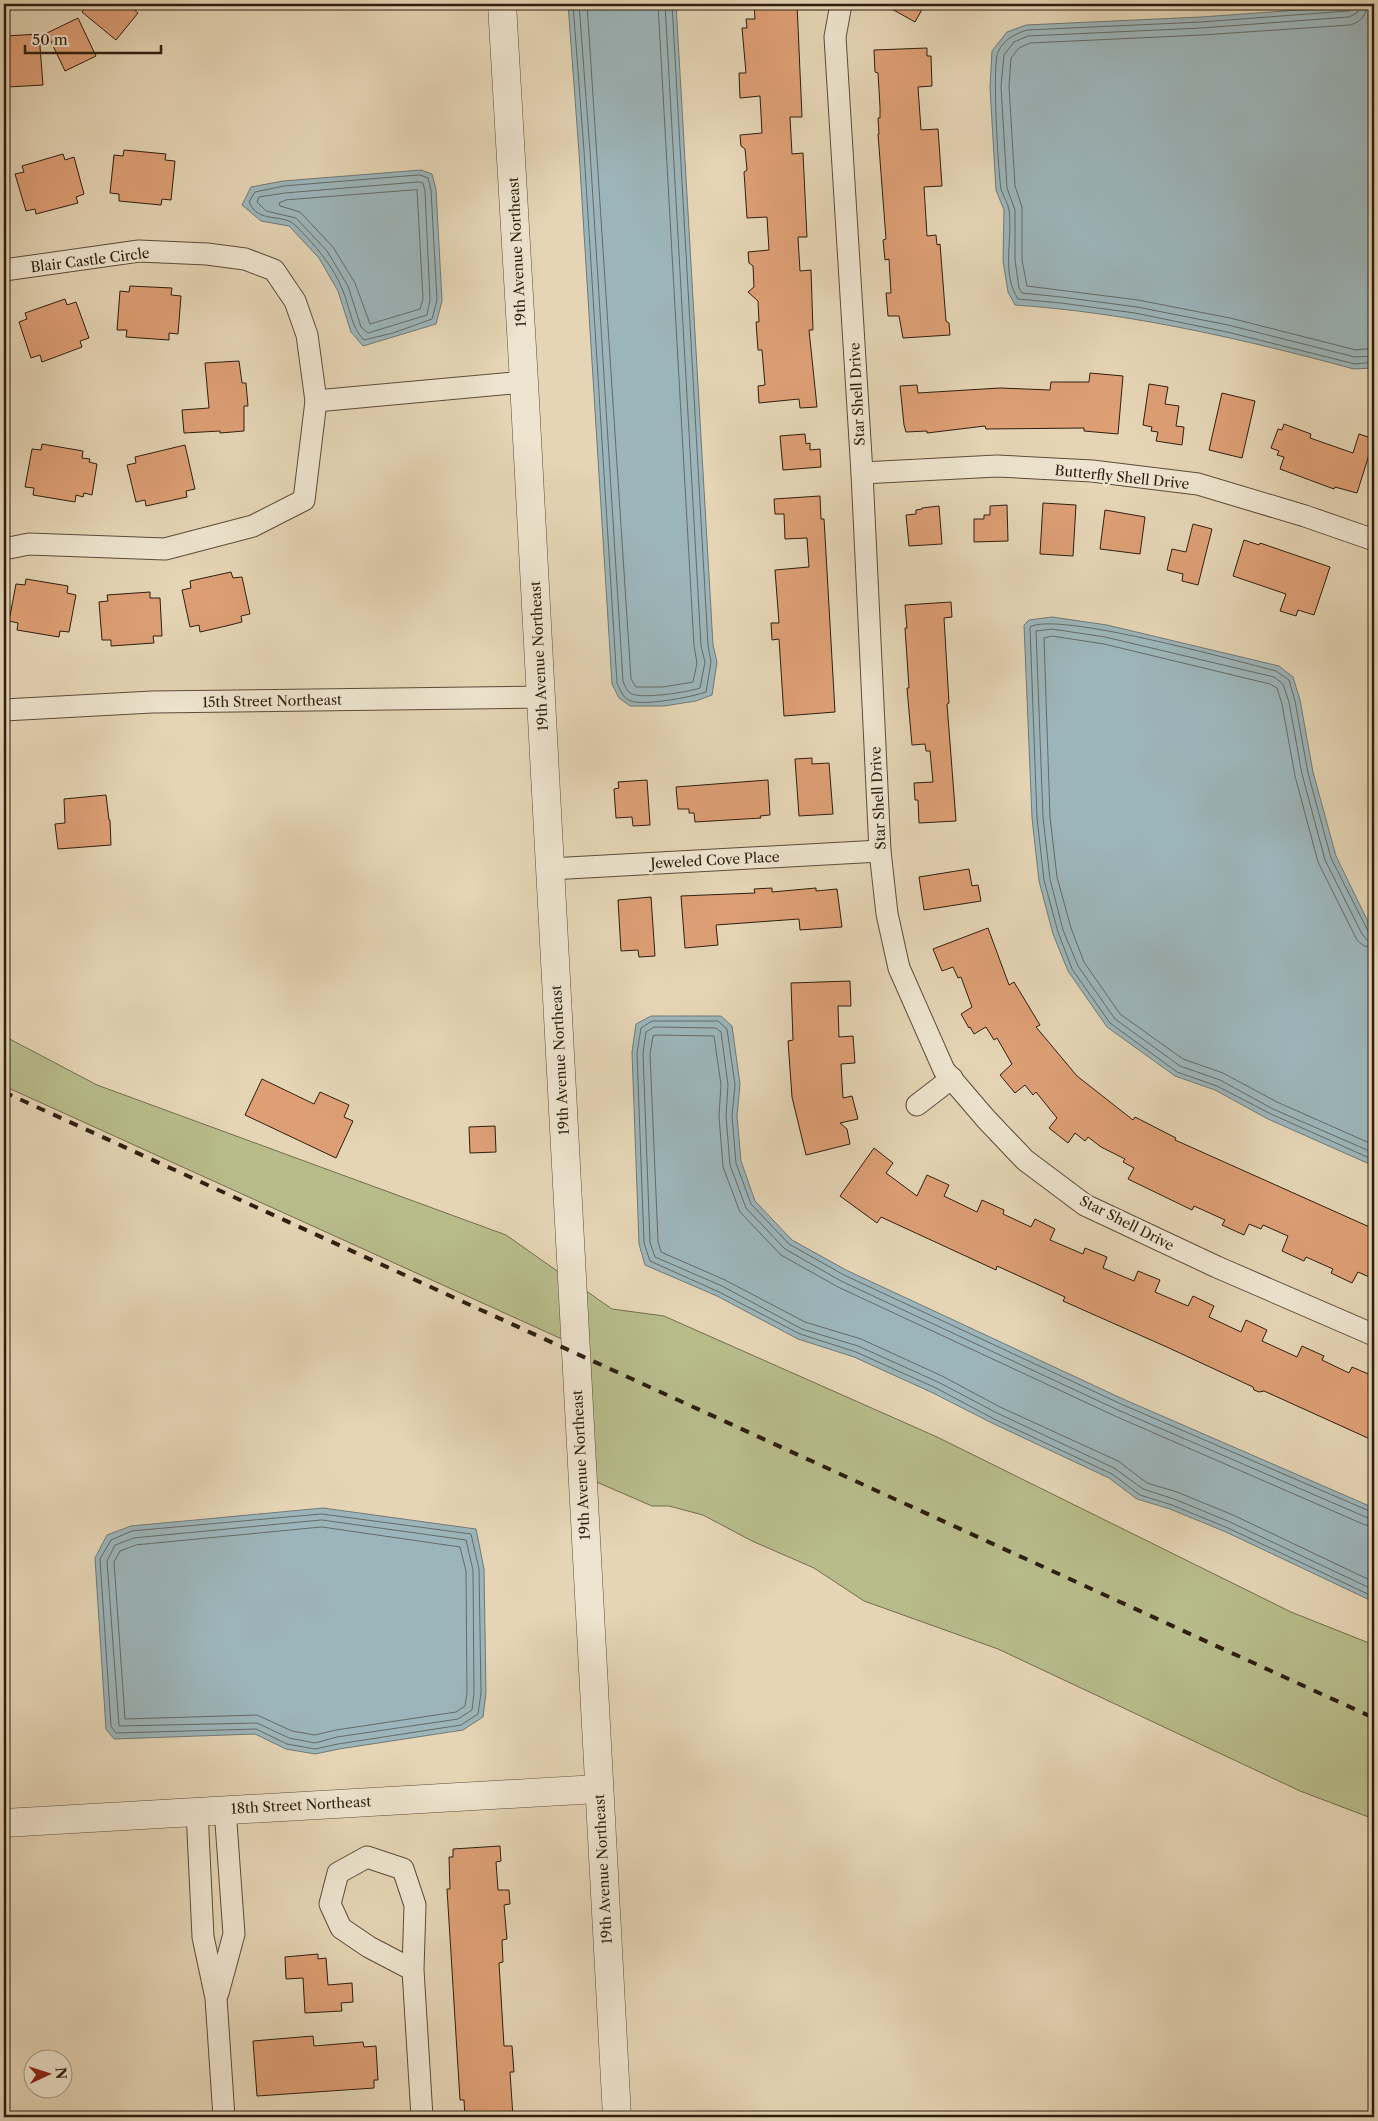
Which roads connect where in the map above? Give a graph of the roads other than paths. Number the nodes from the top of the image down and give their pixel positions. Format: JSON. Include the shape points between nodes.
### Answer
{"nodes":[{"id":1,"x":502,"y":4,"type":"edge"},
{"id":2,"x":841,"y":4,"type":"edge"},
{"id":3,"x":4,"y":270,"type":"edge"},
{"id":4,"x":524,"y":382,"type":"junction"},
{"id":5,"x":316,"y":401,"type":"junction"},
{"id":6,"x":862,"y":473,"type":"junction"},
{"id":7,"x":1374,"y":540,"type":"edge"},
{"id":8,"x":4,"y":549,"type":"edge"},
{"id":9,"x":541,"y":697,"type":"junction"},
{"id":10,"x":4,"y":710,"type":"edge"},
{"id":11,"x":880,"y":851,"type":"junction"},
{"id":12,"x":550,"y":869,"type":"junction"},
{"id":13,"x":952,"y":1078,"type":"junction"},
{"id":14,"x":917,"y":1105,"type":"dead end"},
{"id":15,"x":1374,"y":1335,"type":"edge"},
{"id":16,"x":598,"y":1789,"type":"junction"},
{"id":17,"x":225,"y":1810,"type":"junction"},
{"id":18,"x":197,"y":1811,"type":"junction"},
{"id":19,"x":4,"y":1823,"type":"edge"},
{"id":20,"x":413,"y":1970,"type":"junction"},
{"id":21,"x":216,"y":1998,"type":"junction"},
{"id":22,"x":224,"y":2117,"type":"edge"},
{"id":23,"x":422,"y":2117,"type":"edge"},
{"id":24,"x":617,"y":2117,"type":"edge"}],
"edges":[{"from":1,"to":4,"type":"street","name":"19th Avenue Northeast"},
{"from":2,"to":6,"type":"street","name":"Star Shell Drive","via":[[835,37]]},
{"from":3,"to":5,"type":"street","name":"Blair Castle Circle","via":[[139,251],[245,259],[274,270],[296,301],[307,335]]},
{"from":4,"to":5,"type":"street"},
{"from":4,"to":9,"type":"street","name":"19th Avenue Northeast"},
{"from":5,"to":8,"type":"street","name":"Blair Castle Circle","via":[[304,500],[253,526],[165,549],[29,544]]},
{"from":6,"to":7,"type":"street","name":"Butterfly Shell Drive","via":[[997,466],[1092,471],[1198,484]]},
{"from":6,"to":11,"type":"street","name":"Star Shell Drive"},
{"from":9,"to":10,"type":"street","name":"15th Street Northeast","via":[[152,702]]},
{"from":9,"to":12,"type":"street","name":"19th Avenue Northeast"},
{"from":11,"to":12,"type":"street","name":"Jeweled Cove Place"},
{"from":11,"to":13,"type":"street","name":"Star Shell Drive","via":[[887,914],[899,968],[944,1070]]},
{"from":12,"to":16,"type":"street","name":"19th Avenue Northeast"},
{"from":13,"to":14,"type":"street"},
{"from":13,"to":15,"type":"street","name":"Star Shell Drive","via":[[1025,1160],[1084,1204],[1217,1267]]},
{"from":16,"to":17,"type":"street","name":"18th Street Northeast"},
{"from":16,"to":24,"type":"street","name":"19th Avenue Northeast"},
{"from":17,"to":18,"type":"street","name":"18th Street Northeast"},
{"from":17,"to":21,"type":"street","via":[[234,1934]]},
{"from":18,"to":19,"type":"street","name":"18th Street Northeast"},
{"from":18,"to":21,"type":"street","via":[[203,1937]]},
{"from":20,"to":20,"type":"street","via":[[341,1928],[330,1904],[338,1873],[367,1857],[403,1869],[415,1905]]},
{"from":20,"to":23,"type":"street"},
{"from":21,"to":22,"type":"street"}]}
